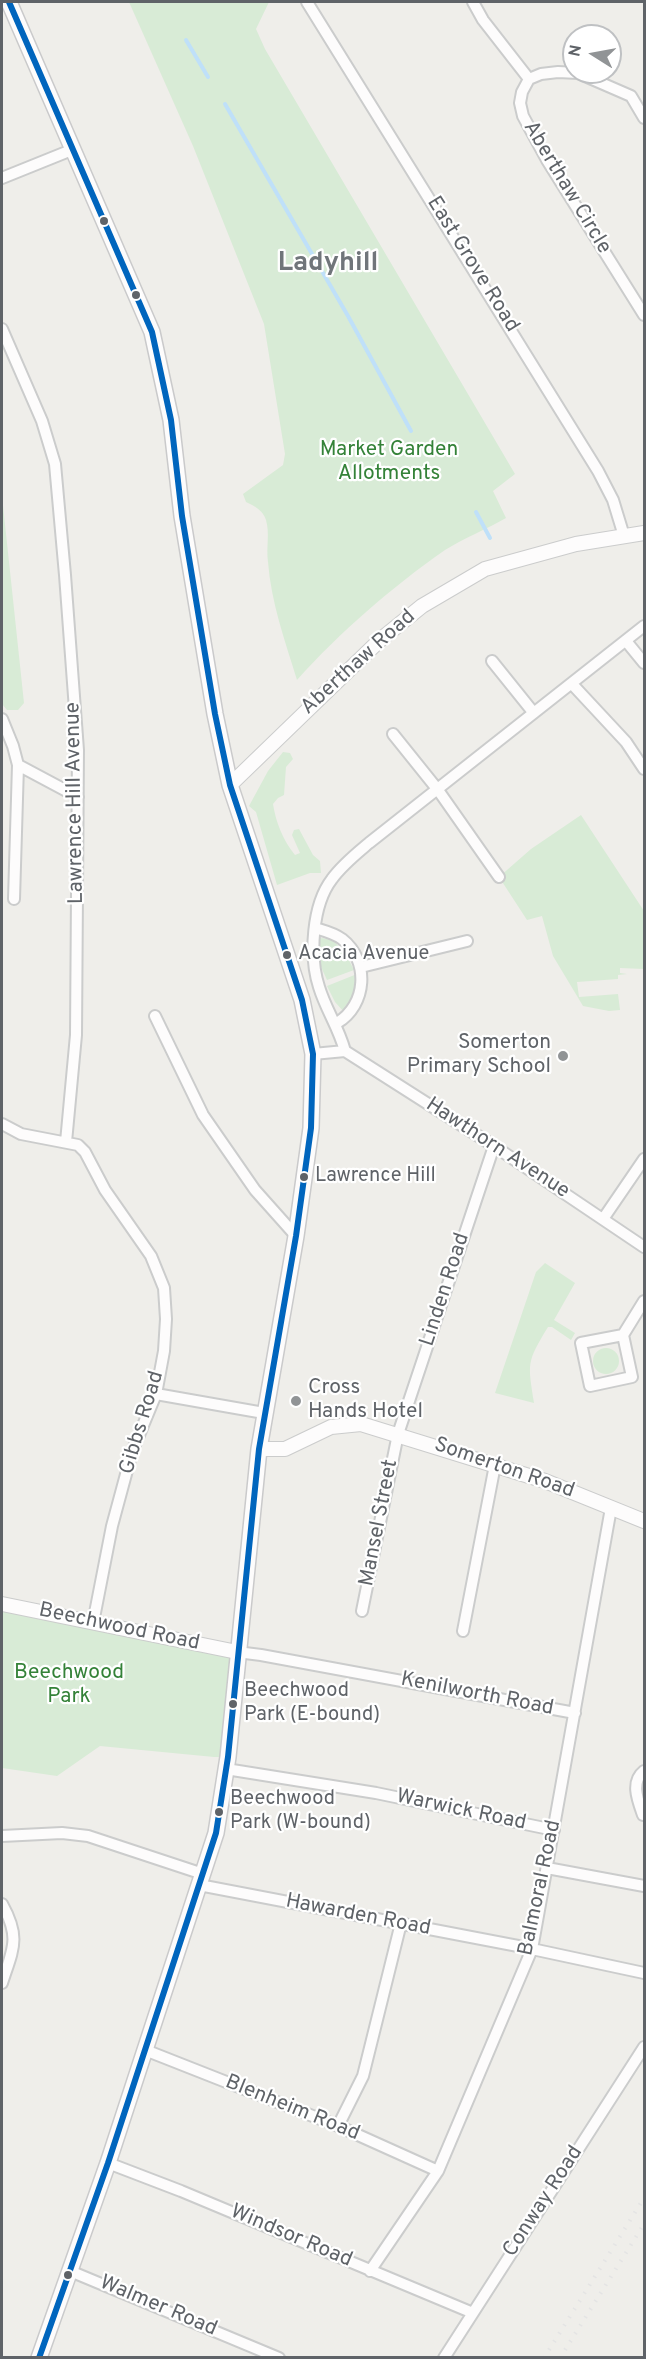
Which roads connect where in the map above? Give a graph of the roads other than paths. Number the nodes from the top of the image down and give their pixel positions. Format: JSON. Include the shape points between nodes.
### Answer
{"nodes":[{"id":1,"x":9,"y":2,"type":"edge"},
{"id":2,"x":307,"y":2,"type":"edge"},
{"id":3,"x":473,"y":2,"type":"edge"},
{"id":4,"x":529,"y":79,"type":"junction"},
{"id":5,"x":645,"y":118,"type":"edge"},
{"id":6,"x":74,"y":149,"type":"junction"},
{"id":7,"x":2,"y":178,"type":"edge"},
{"id":8,"x":645,"y":315,"type":"edge"},
{"id":9,"x":2,"y":329,"type":"edge"},
{"id":10,"x":645,"y":532,"type":"edge"},
{"id":11,"x":624,"y":536,"type":"junction"},
{"id":12,"x":645,"y":626,"type":"edge"},
{"id":13,"x":626,"y":641,"type":"junction"},
{"id":14,"x":492,"y":661,"type":"dead end"},
{"id":15,"x":645,"y":663,"type":"edge"},
{"id":16,"x":572,"y":684,"type":"junction"},
{"id":17,"x":533,"y":712,"type":"junction"},
{"id":18,"x":2,"y":719,"type":"edge"},
{"id":19,"x":393,"y":734,"type":"dead end"},
{"id":20,"x":18,"y":765,"type":"junction"},
{"id":21,"x":645,"y":769,"type":"edge"},
{"id":22,"x":230,"y":785,"type":"junction"},
{"id":23,"x":438,"y":790,"type":"junction"},
{"id":24,"x":78,"y":798,"type":"junction"},
{"id":25,"x":499,"y":877,"type":"dead end"},
{"id":26,"x":14,"y":899,"type":"dead end"},
{"id":27,"x":315,"y":928,"type":"junction"},
{"id":28,"x":467,"y":941,"type":"dead end"},
{"id":29,"x":361,"y":967,"type":"junction"},
{"id":30,"x":155,"y":1016,"type":"dead end"},
{"id":31,"x":337,"y":1023,"type":"junction"},
{"id":32,"x":345,"y":1051,"type":"junction"},
{"id":33,"x":313,"y":1054,"type":"junction"},
{"id":34,"x":2,"y":1124,"type":"edge"},
{"id":35,"x":66,"y":1142,"type":"junction"},
{"id":36,"x":494,"y":1146,"type":"junction"},
{"id":37,"x":645,"y":1159,"type":"edge"},
{"id":38,"x":603,"y":1219,"type":"junction"},
{"id":39,"x":296,"y":1236,"type":"junction"},
{"id":40,"x":645,"y":1247,"type":"edge"},
{"id":41,"x":645,"y":1301,"type":"edge"},
{"id":42,"x":623,"y":1335,"type":"junction"},
{"id":43,"x":156,"y":1394,"type":"junction"},
{"id":44,"x":264,"y":1413,"type":"junction"},
{"id":45,"x":398,"y":1434,"type":"junction"},
{"id":46,"x":259,"y":1449,"type":"junction"},
{"id":47,"x":495,"y":1465,"type":"junction"},
{"id":48,"x":611,"y":1508,"type":"junction"},
{"id":49,"x":645,"y":1521,"type":"edge"},
{"id":50,"x":2,"y":1604,"type":"edge"},
{"id":51,"x":362,"y":1611,"type":"dead end"},
{"id":52,"x":93,"y":1623,"type":"junction"},
{"id":53,"x":463,"y":1631,"type":"dead end"},
{"id":54,"x":237,"y":1652,"type":"junction"},
{"id":55,"x":575,"y":1713,"type":"junction"},
{"id":56,"x":226,"y":1768,"type":"junction"},
{"id":57,"x":645,"y":1771,"type":"edge"},
{"id":58,"x":643,"y":1815,"type":"dead end"},
{"id":59,"x":554,"y":1830,"type":"junction"},
{"id":60,"x":2,"y":1836,"type":"edge"},
{"id":61,"x":547,"y":1868,"type":"junction"},
{"id":62,"x":201,"y":1879,"type":"junction"},
{"id":63,"x":645,"y":1886,"type":"edge"},
{"id":64,"x":2,"y":1904,"type":"edge"},
{"id":65,"x":401,"y":1923,"type":"junction"},
{"id":66,"x":518,"y":1946,"type":"dead end"},
{"id":67,"x":532,"y":1949,"type":"junction"},
{"id":68,"x":645,"y":1973,"type":"edge"},
{"id":69,"x":2,"y":1983,"type":"edge"},
{"id":70,"x":645,"y":2047,"type":"edge"},
{"id":71,"x":146,"y":2050,"type":"junction"},
{"id":72,"x":338,"y":2126,"type":"junction"},
{"id":73,"x":108,"y":2163,"type":"junction"},
{"id":74,"x":438,"y":2171,"type":"junction"},
{"id":75,"x":70,"y":2271,"type":"junction"},
{"id":76,"x":370,"y":2271,"type":"junction"},
{"id":77,"x":473,"y":2313,"type":"junction"},
{"id":78,"x":39,"y":2358,"type":"edge"},
{"id":79,"x":279,"y":2358,"type":"edge"},
{"id":80,"x":444,"y":2358,"type":"edge"}],
"edges":[{"from":1,"to":6,"type":"main road"},
{"from":2,"to":11,"type":"street","name":"East Grove Road","via":[[598,471],[613,500]]},
{"from":3,"to":4,"type":"street"},
{"from":4,"to":5,"type":"street","via":[[541,74],[578,73],[631,96]]},
{"from":4,"to":8,"type":"street","name":"Aberthaw Circle","via":[[522,92],[522,116]]},
{"from":6,"to":7,"type":"street"},
{"from":6,"to":22,"type":"main road","via":[[152,332],[171,420],[184,524]]},
{"from":9,"to":24,"type":"street","name":"Lawrence Hill Avenue","via":[[42,421],[55,464],[78,750]]},
{"from":10,"to":11,"type":"street","name":"Aberthaw Road"},
{"from":11,"to":22,"type":"street","name":"Aberthaw Road","via":[[485,568],[422,606],[380,640]]},
{"from":12,"to":13,"type":"street"},
{"from":13,"to":15,"type":"street"},
{"from":13,"to":16,"type":"street"},
{"from":14,"to":17,"type":"street"},
{"from":16,"to":17,"type":"street"},
{"from":16,"to":21,"type":"street","via":[[626,742]]},
{"from":17,"to":23,"type":"street"},
{"from":18,"to":20,"type":"street"},
{"from":19,"to":23,"type":"street"},
{"from":20,"to":24,"type":"street"},
{"from":20,"to":26,"type":"street"},
{"from":22,"to":33,"type":"main road","via":[[302,1000]]},
{"from":23,"to":25,"type":"street"},
{"from":23,"to":27,"type":"street","via":[[369,843],[332,879]]},
{"from":24,"to":35,"type":"street","name":"Lawrence Hill Avenue","via":[[76,1035]]},
{"from":27,"to":29,"type":"street","via":[[341,938]]},
{"from":27,"to":31,"type":"street","via":[[315,976]]},
{"from":28,"to":29,"type":"street"},
{"from":29,"to":31,"type":"street","via":[[356,1005]]},
{"from":30,"to":39,"type":"street","via":[[203,1115],[255,1190]]},
{"from":31,"to":32,"type":"street"},
{"from":32,"to":33,"type":"street"},
{"from":32,"to":36,"type":"street","name":"Hawthorn Avenue"},
{"from":33,"to":39,"type":"main road","via":[[311,1128]]},
{"from":34,"to":35,"type":"street","name":"Gibbs Road","via":[[21,1134]]},
{"from":35,"to":43,"type":"street","name":"Gibbs Road","via":[[86,1152],[105,1190],[151,1257],[164,1288],[164,1351]]},
{"from":36,"to":38,"type":"street","name":"Hawthorn Avenue"},
{"from":36,"to":45,"type":"street","name":"Linden Road"},
{"from":37,"to":38,"type":"street"},
{"from":38,"to":40,"type":"street","name":"Hawthorn Avenue"},
{"from":39,"to":44,"type":"main road"},
{"from":41,"to":42,"type":"street"},
{"from":42,"to":42,"type":"street","via":[[632,1377],[590,1386],[581,1343]]},
{"from":43,"to":44,"type":"street"},
{"from":43,"to":52,"type":"street","name":"Gibbs Road","via":[[132,1452],[112,1526]]},
{"from":44,"to":46,"type":"main road"},
{"from":45,"to":46,"type":"street","name":"Somerton Road","via":[[361,1424],[331,1427],[285,1449]]},
{"from":45,"to":47,"type":"street","name":"Somerton Road"},
{"from":45,"to":51,"type":"street","name":"Mansel Street"},
{"from":46,"to":54,"type":"main road"},
{"from":47,"to":48,"type":"street","name":"Somerton Road"},
{"from":47,"to":53,"type":"street"},
{"from":48,"to":49,"type":"street","name":"Somerton Road"},
{"from":48,"to":55,"type":"street","name":"Balmoral Road"},
{"from":50,"to":52,"type":"street","name":"Beechwood Road"},
{"from":52,"to":54,"type":"street","name":"Beechwood Road"},
{"from":54,"to":55,"type":"street","name":"Kenilworth Road"},
{"from":54,"to":56,"type":"main road"},
{"from":55,"to":59,"type":"street","name":"Balmoral Road"},
{"from":56,"to":59,"type":"street","name":"Warwick Road","via":[[376,1793]]},
{"from":56,"to":62,"type":"main road","via":[[216,1833]]},
{"from":57,"to":58,"type":"street","via":[[640,1774],[636,1793]]},
{"from":59,"to":61,"type":"street","name":"Balmoral Road"},
{"from":60,"to":62,"type":"street","name":"Hawarden Road","via":[[88,1836]]},
{"from":61,"to":63,"type":"street"},
{"from":61,"to":67,"type":"street","name":"Balmoral Road"},
{"from":62,"to":65,"type":"street","name":"Hawarden Road"},
{"from":62,"to":71,"type":"main road"},
{"from":64,"to":69,"type":"street","via":[[14,1944]]},
{"from":65,"to":66,"type":"street","name":"Hawarden Road"},
{"from":65,"to":72,"type":"street","via":[[363,2076]]},
{"from":67,"to":68,"type":"street"},
{"from":67,"to":74,"type":"street","name":"Balmoral Road"},
{"from":70,"to":77,"type":"street","name":"Conway Road"},
{"from":71,"to":72,"type":"street","name":"Blenheim Road"},
{"from":71,"to":73,"type":"main road"},
{"from":72,"to":74,"type":"street","name":"Blenheim Road"},
{"from":73,"to":75,"type":"main road"},
{"from":73,"to":76,"type":"street","name":"Windsor Road"},
{"from":74,"to":76,"type":"street","name":"Balmoral Road"},
{"from":75,"to":78,"type":"main road"},
{"from":75,"to":79,"type":"street","name":"Walmer Road"},
{"from":76,"to":77,"type":"street","name":"Windsor Road"},
{"from":77,"to":80,"type":"street","name":"Conway Road"}]}
